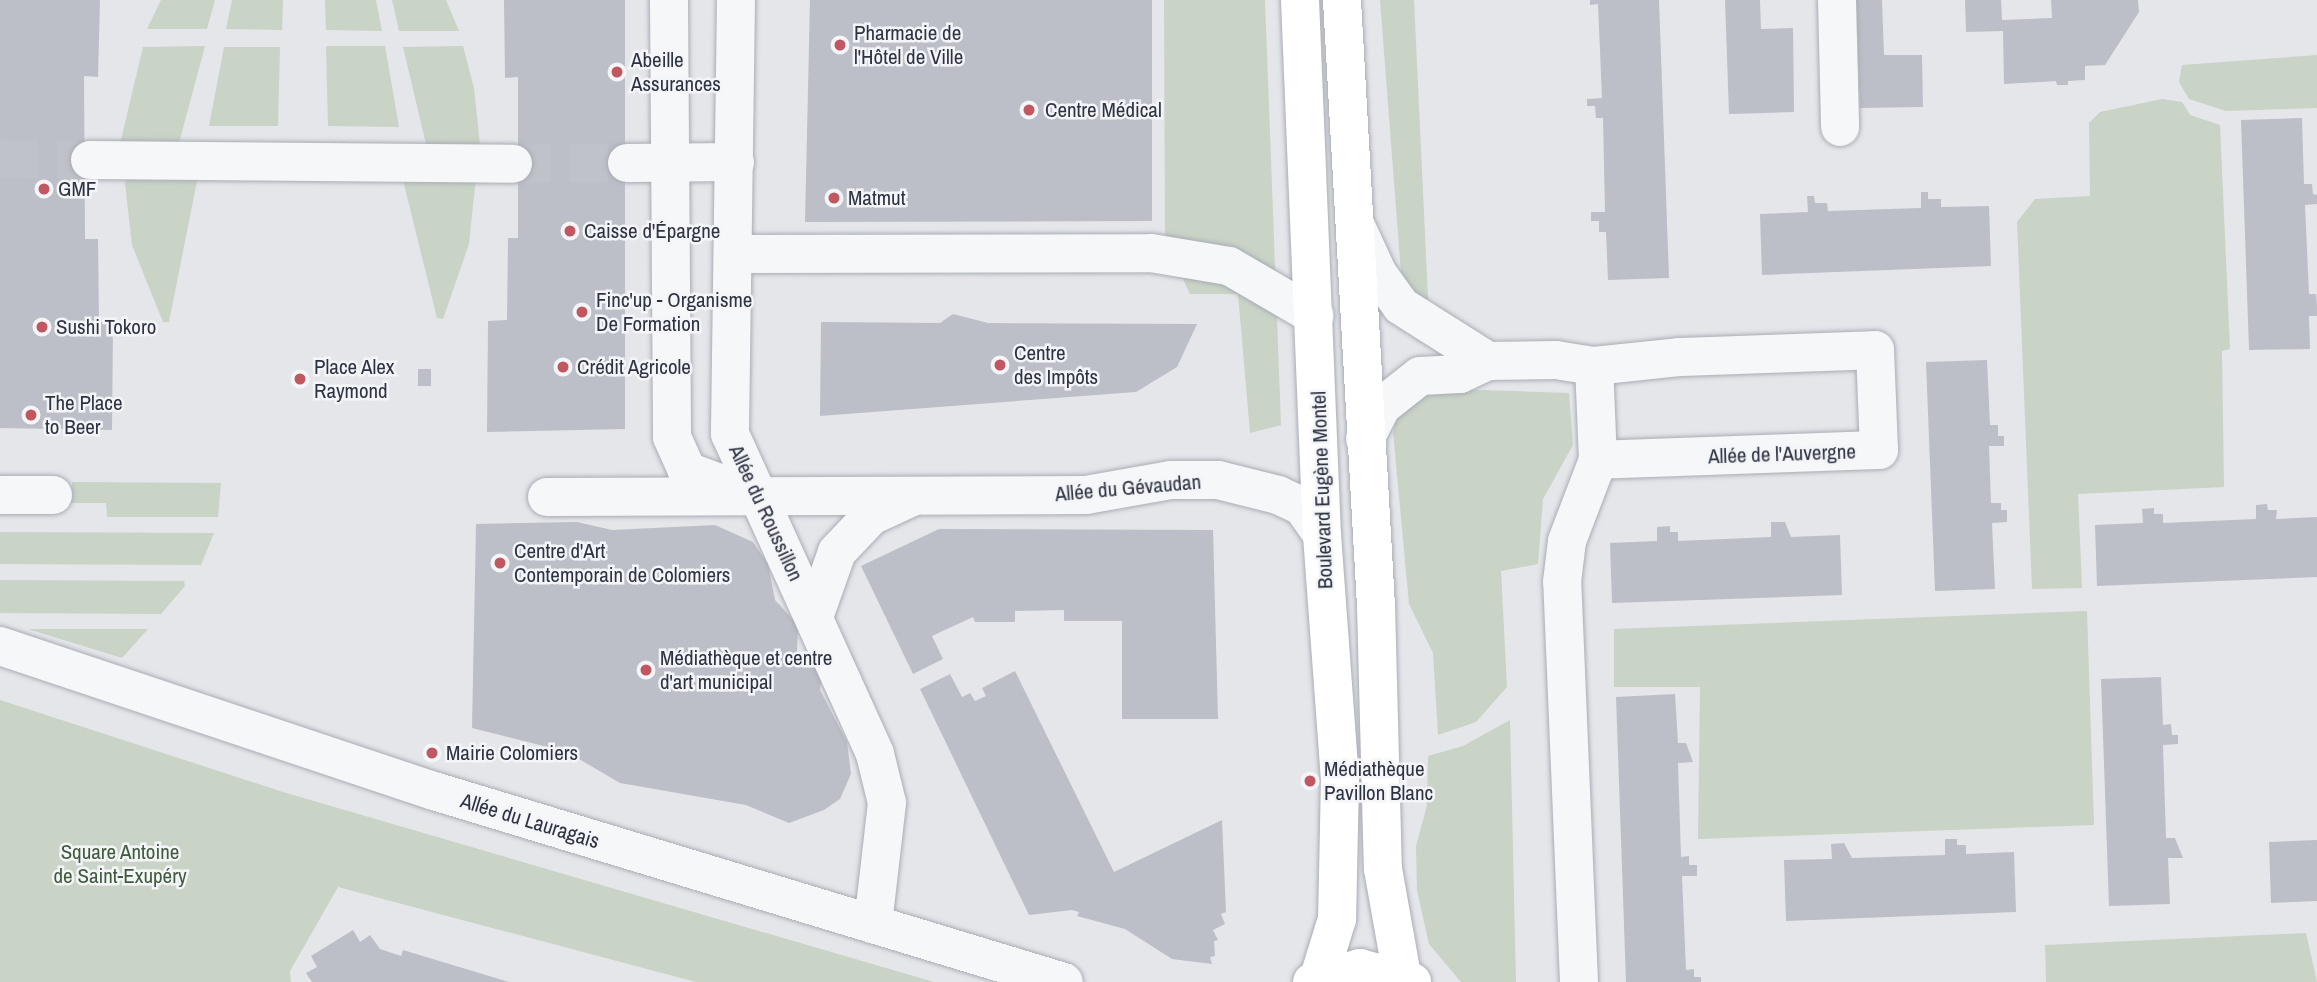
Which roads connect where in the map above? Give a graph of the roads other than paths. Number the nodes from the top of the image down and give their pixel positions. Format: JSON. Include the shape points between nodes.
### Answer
{"nodes":[{"id":1,"x":669,"y":0,"type":"edge"},
{"id":2,"x":736,"y":0,"type":"edge"},
{"id":3,"x":1300,"y":0,"type":"edge"},
{"id":4,"x":1342,"y":0,"type":"edge"},
{"id":5,"x":1837,"y":0,"type":"edge"},
{"id":6,"x":1840,"y":127,"type":"dead end"},
{"id":7,"x":90,"y":160,"type":"tunnel mouth"},
{"id":8,"x":669,"y":161,"type":"junction"},
{"id":9,"x":735,"y":162,"type":"junction"},
{"id":10,"x":627,"y":163,"type":"tunnel mouth"},
{"id":11,"x":513,"y":164,"type":"tunnel mouth"},
{"id":12,"x":1352,"y":219,"type":"junction"},
{"id":13,"x":733,"y":254,"type":"junction"},
{"id":14,"x":1315,"y":316,"type":"junction"},
{"id":15,"x":1488,"y":361,"type":"junction"},
{"id":16,"x":1594,"y":366,"type":"junction"},
{"id":17,"x":1365,"y":439,"type":"junction"},
{"id":18,"x":1598,"y":460,"type":"junction"},
{"id":19,"x":0,"y":495,"type":"edge"},
{"id":20,"x":53,"y":495,"type":"dead end"},
{"id":21,"x":914,"y":496,"type":"junction"},
{"id":22,"x":758,"y":497,"type":"junction"},
{"id":23,"x":547,"y":498,"type":"dead end"},
{"id":24,"x":1322,"y":535,"type":"junction"},
{"id":25,"x":814,"y":617,"type":"junction"},
{"id":26,"x":0,"y":646,"type":"edge"},
{"id":27,"x":873,"y":924,"type":"junction"},
{"id":28,"x":1315,"y":979,"type":"edge"},
{"id":29,"x":1407,"y":979,"type":"edge"},
{"id":30,"x":1064,"y":982,"type":"edge"},
{"id":31,"x":1579,"y":982,"type":"edge"}],
"edges":[{"from":1,"to":8,"type":"street"},
{"from":2,"to":9,"type":"street","name":"Allée du Roussillon"},
{"from":3,"to":14,"type":"main road","name":"Boulevard Eugène Montel"},
{"from":4,"to":12,"type":"main road","name":"Boulevard Eugène Montel"},
{"from":5,"to":6,"type":"street"},
{"from":7,"to":11,"type":"street"},
{"from":8,"to":9,"type":"street"},
{"from":8,"to":10,"type":"street"},
{"from":8,"to":22,"type":"street","via":[[672,437],[687,471]]},
{"from":9,"to":13,"type":"street","name":"Allée du Roussillon"},
{"from":12,"to":15,"type":"street","via":[[1378,274],[1401,306]]},
{"from":12,"to":17,"type":"main road","name":"Boulevard Eugène Montel"},
{"from":13,"to":14,"type":"street","via":[[1151,253],[1229,266]]},
{"from":13,"to":22,"type":"street","name":"Allée du Roussillon","via":[[730,434]]},
{"from":14,"to":24,"type":"main road","name":"Boulevard Eugène Montel"},
{"from":15,"to":16,"type":"street","name":"Allée de l'Auvergne","via":[[1556,360]]},
{"from":15,"to":17,"type":"street","via":[[1460,374],[1420,376],[1382,406]]},
{"from":16,"to":18,"type":"street"},
{"from":16,"to":18,"type":"street","name":"Allée de l'Auvergne","via":[[1679,357],[1875,350],[1879,450]]},
{"from":17,"to":29,"type":"main road","name":"Boulevard Eugène Montel","via":[[1376,606],[1383,869]]},
{"from":18,"to":31,"type":"street","via":[[1567,541],[1562,582]]},
{"from":19,"to":20,"type":"street"},
{"from":21,"to":22,"type":"street","name":"Allée du Gévaudan"},
{"from":21,"to":24,"type":"street","name":"Allée du Gévaudan","via":[[1086,495],[1171,480],[1218,480],[1302,506]]},
{"from":21,"to":25,"type":"street","name":"Allée du Gévaudan","via":[[871,516],[836,552]]},
{"from":22,"to":23,"type":"street","name":"Allée du Gévaudan"},
{"from":22,"to":25,"type":"street","name":"Allée du Roussillon"},
{"from":24,"to":28,"type":"main road","name":"Boulevard Eugène Montel","via":[[1340,779],[1337,919]]},
{"from":25,"to":27,"type":"street","name":"Allée du Roussillon","via":[[875,754],[887,803]]},
{"from":26,"to":27,"type":"street","name":"Allée du Lauragais","via":[[434,791]]},
{"from":27,"to":30,"type":"street","name":"Allée du Lauragais"},
{"from":28,"to":29,"type":"main road","via":[[1360,968]]}]}
